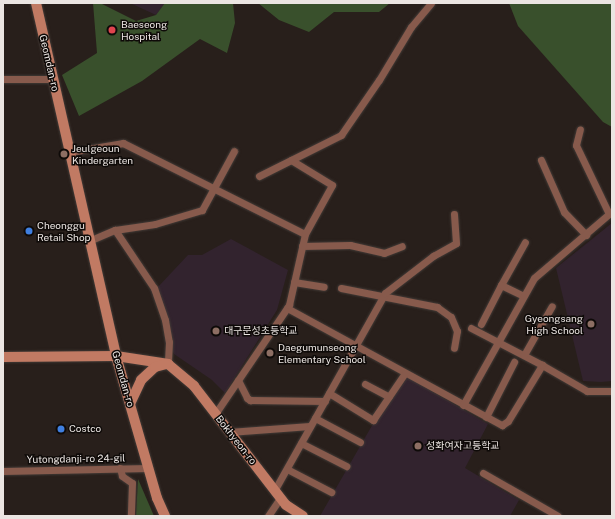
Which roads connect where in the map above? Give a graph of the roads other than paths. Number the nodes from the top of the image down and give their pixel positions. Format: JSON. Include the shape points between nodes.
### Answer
{"nodes":[{"id":1,"x":36,"y":3,"type":"edge"},
{"id":2,"x":431,"y":3,"type":"edge"},
{"id":3,"x":53,"y":79,"type":"junction"},
{"id":4,"x":3,"y":80,"type":"edge"},
{"id":5,"x":580,"y":129,"type":"dead end"},
{"id":6,"x":234,"y":151,"type":"dead end"},
{"id":7,"x":70,"y":152,"type":"junction"},
{"id":8,"x":291,"y":160,"type":"junction"},
{"id":9,"x":541,"y":160,"type":"dead end"},
{"id":10,"x":259,"y":176,"type":"dead end"},
{"id":11,"x":214,"y":188,"type":"junction"},
{"id":12,"x":454,"y":214,"type":"dead end"},
{"id":13,"x":114,"y":230,"type":"junction"},
{"id":14,"x":305,"y":234,"type":"junction"},
{"id":15,"x":586,"y":235,"type":"junction"},
{"id":16,"x":91,"y":240,"type":"junction"},
{"id":17,"x":525,"y":242,"type":"dead end"},
{"id":18,"x":302,"y":246,"type":"junction"},
{"id":19,"x":402,"y":246,"type":"dead end"},
{"id":20,"x":294,"y":282,"type":"junction"},
{"id":21,"x":501,"y":285,"type":"junction"},
{"id":22,"x":324,"y":287,"type":"dead end"},
{"id":23,"x":341,"y":288,"type":"dead end"},
{"id":24,"x":524,"y":296,"type":"junction"},
{"id":25,"x":383,"y":297,"type":"junction"},
{"id":26,"x":552,"y":306,"type":"dead end"},
{"id":27,"x":287,"y":308,"type":"junction"},
{"id":28,"x":481,"y":324,"type":"dead end"},
{"id":29,"x":471,"y":328,"type":"dead end"},
{"id":30,"x":498,"y":342,"type":"junction"},
{"id":31,"x":356,"y":345,"type":"junction"},
{"id":32,"x":454,"y":348,"type":"dead end"},
{"id":33,"x":524,"y":355,"type":"junction"},
{"id":34,"x":116,"y":356,"type":"junction"},
{"id":35,"x":3,"y":357,"type":"edge"},
{"id":36,"x":514,"y":362,"type":"dead end"},
{"id":37,"x":168,"y":364,"type":"junction"},
{"id":38,"x":542,"y":365,"type":"junction"},
{"id":39,"x":405,"y":373,"type":"junction"},
{"id":40,"x":238,"y":380,"type":"junction"},
{"id":41,"x":365,"y":384,"type":"dead end"},
{"id":42,"x":612,"y":391,"type":"edge"},
{"id":43,"x":329,"y":393,"type":"junction"},
{"id":44,"x":389,"y":397,"type":"junction"},
{"id":45,"x":325,"y":401,"type":"junction"},
{"id":46,"x":130,"y":404,"type":"junction"},
{"id":47,"x":463,"y":405,"type":"junction"},
{"id":48,"x":215,"y":414,"type":"junction"},
{"id":49,"x":486,"y":417,"type":"junction"},
{"id":50,"x":315,"y":418,"type":"junction"},
{"id":51,"x":310,"y":426,"type":"junction"},
{"id":52,"x":229,"y":432,"type":"junction"},
{"id":53,"x":301,"y":442,"type":"junction"},
{"id":54,"x":360,"y":442,"type":"dead end"},
{"id":55,"x":346,"y":466,"type":"dead end"},
{"id":56,"x":120,"y":468,"type":"junction"},
{"id":57,"x":149,"y":468,"type":"junction"},
{"id":58,"x":287,"y":469,"type":"junction"},
{"id":59,"x":3,"y":471,"type":"edge"},
{"id":60,"x":483,"y":474,"type":"dead end"},
{"id":61,"x":331,"y":492,"type":"dead end"},
{"id":62,"x":277,"y":494,"type":"junction"},
{"id":63,"x":131,"y":516,"type":"edge"},
{"id":64,"x":165,"y":516,"type":"edge"},
{"id":65,"x":268,"y":516,"type":"edge"},
{"id":66,"x":303,"y":516,"type":"edge"},
{"id":67,"x":558,"y":516,"type":"edge"}],
"edges":[{"from":1,"to":3,"type":"main road","name":"Geomdan-ro"},
{"from":2,"to":8,"type":"street","via":[[412,27],[341,135]]},
{"from":3,"to":4,"type":"street"},
{"from":3,"to":7,"type":"main road","name":"Geomdan-ro"},
{"from":5,"to":15,"type":"street","via":[[576,145],[609,214]]},
{"from":6,"to":11,"type":"street"},
{"from":7,"to":11,"type":"street","via":[[123,142]]},
{"from":7,"to":16,"type":"main road","name":"Geomdan-ro"},
{"from":8,"to":10,"type":"street"},
{"from":8,"to":14,"type":"street","via":[[332,185]]},
{"from":9,"to":15,"type":"street","via":[[564,212]]},
{"from":11,"to":13,"type":"street","via":[[202,210],[155,224]]},
{"from":11,"to":14,"type":"street"},
{"from":12,"to":25,"type":"street","via":[[456,244],[433,256]]},
{"from":13,"to":16,"type":"street"},
{"from":13,"to":37,"type":"street","via":[[154,288],[168,335]]},
{"from":14,"to":18,"type":"street"},
{"from":15,"to":24,"type":"street","via":[[534,278]]},
{"from":16,"to":34,"type":"main road","name":"Geomdan-ro"},
{"from":17,"to":21,"type":"street"},
{"from":18,"to":19,"type":"street","via":[[350,246],[384,253]]},
{"from":18,"to":20,"type":"street"},
{"from":20,"to":22,"type":"street"},
{"from":20,"to":27,"type":"street"},
{"from":21,"to":24,"type":"street"},
{"from":21,"to":28,"type":"street"},
{"from":23,"to":25,"type":"street"},
{"from":24,"to":30,"type":"street"},
{"from":25,"to":31,"type":"street"},
{"from":25,"to":32,"type":"street","via":[[438,307],[451,317],[457,331]]},
{"from":26,"to":33,"type":"street"},
{"from":27,"to":31,"type":"street"},
{"from":27,"to":40,"type":"street"},
{"from":29,"to":30,"type":"street"},
{"from":30,"to":33,"type":"street"},
{"from":30,"to":47,"type":"street"},
{"from":31,"to":39,"type":"street"},
{"from":31,"to":43,"type":"street"},
{"from":33,"to":38,"type":"street"},
{"from":34,"to":35,"type":"main road"},
{"from":34,"to":37,"type":"main road"},
{"from":34,"to":46,"type":"main road","name":"Geomdan-ro"},
{"from":36,"to":49,"type":"street"},
{"from":37,"to":46,"type":"main road","via":[[155,367],[141,380]]},
{"from":37,"to":48,"type":"main road","name":"Bokhyeon-ro","via":[[194,386]]},
{"from":38,"to":42,"type":"street","via":[[587,391]]},
{"from":38,"to":49,"type":"street","via":[[508,421],[502,426]]},
{"from":39,"to":44,"type":"street"},
{"from":39,"to":47,"type":"street"},
{"from":40,"to":45,"type":"street","via":[[250,400]]},
{"from":40,"to":48,"type":"street"},
{"from":41,"to":44,"type":"street"},
{"from":43,"to":44,"type":"street","via":[[373,420]]},
{"from":43,"to":45,"type":"street"},
{"from":45,"to":50,"type":"street"},
{"from":46,"to":57,"type":"main road","name":"Geomdan-ro"},
{"from":47,"to":49,"type":"street"},
{"from":48,"to":52,"type":"main road","name":"Bokhyeon-ro"},
{"from":50,"to":51,"type":"street"},
{"from":50,"to":54,"type":"street"},
{"from":51,"to":52,"type":"street"},
{"from":51,"to":53,"type":"street"},
{"from":52,"to":62,"type":"main road","name":"Bokhyeon-ro"},
{"from":53,"to":55,"type":"street"},
{"from":53,"to":58,"type":"street"},
{"from":56,"to":57,"type":"street","name":"Yutongdanji-ro 24-gil"},
{"from":56,"to":59,"type":"street","name":"Yutongdanji-ro 24-gil"},
{"from":56,"to":63,"type":"street","via":[[122,476],[132,483]]},
{"from":57,"to":64,"type":"main road","name":"Geomdan-ro"},
{"from":58,"to":61,"type":"street"},
{"from":58,"to":62,"type":"street"},
{"from":60,"to":67,"type":"street"},
{"from":62,"to":65,"type":"street"},
{"from":62,"to":66,"type":"main road","name":"Bokhyeon-ro","via":[[286,506]]}]}
